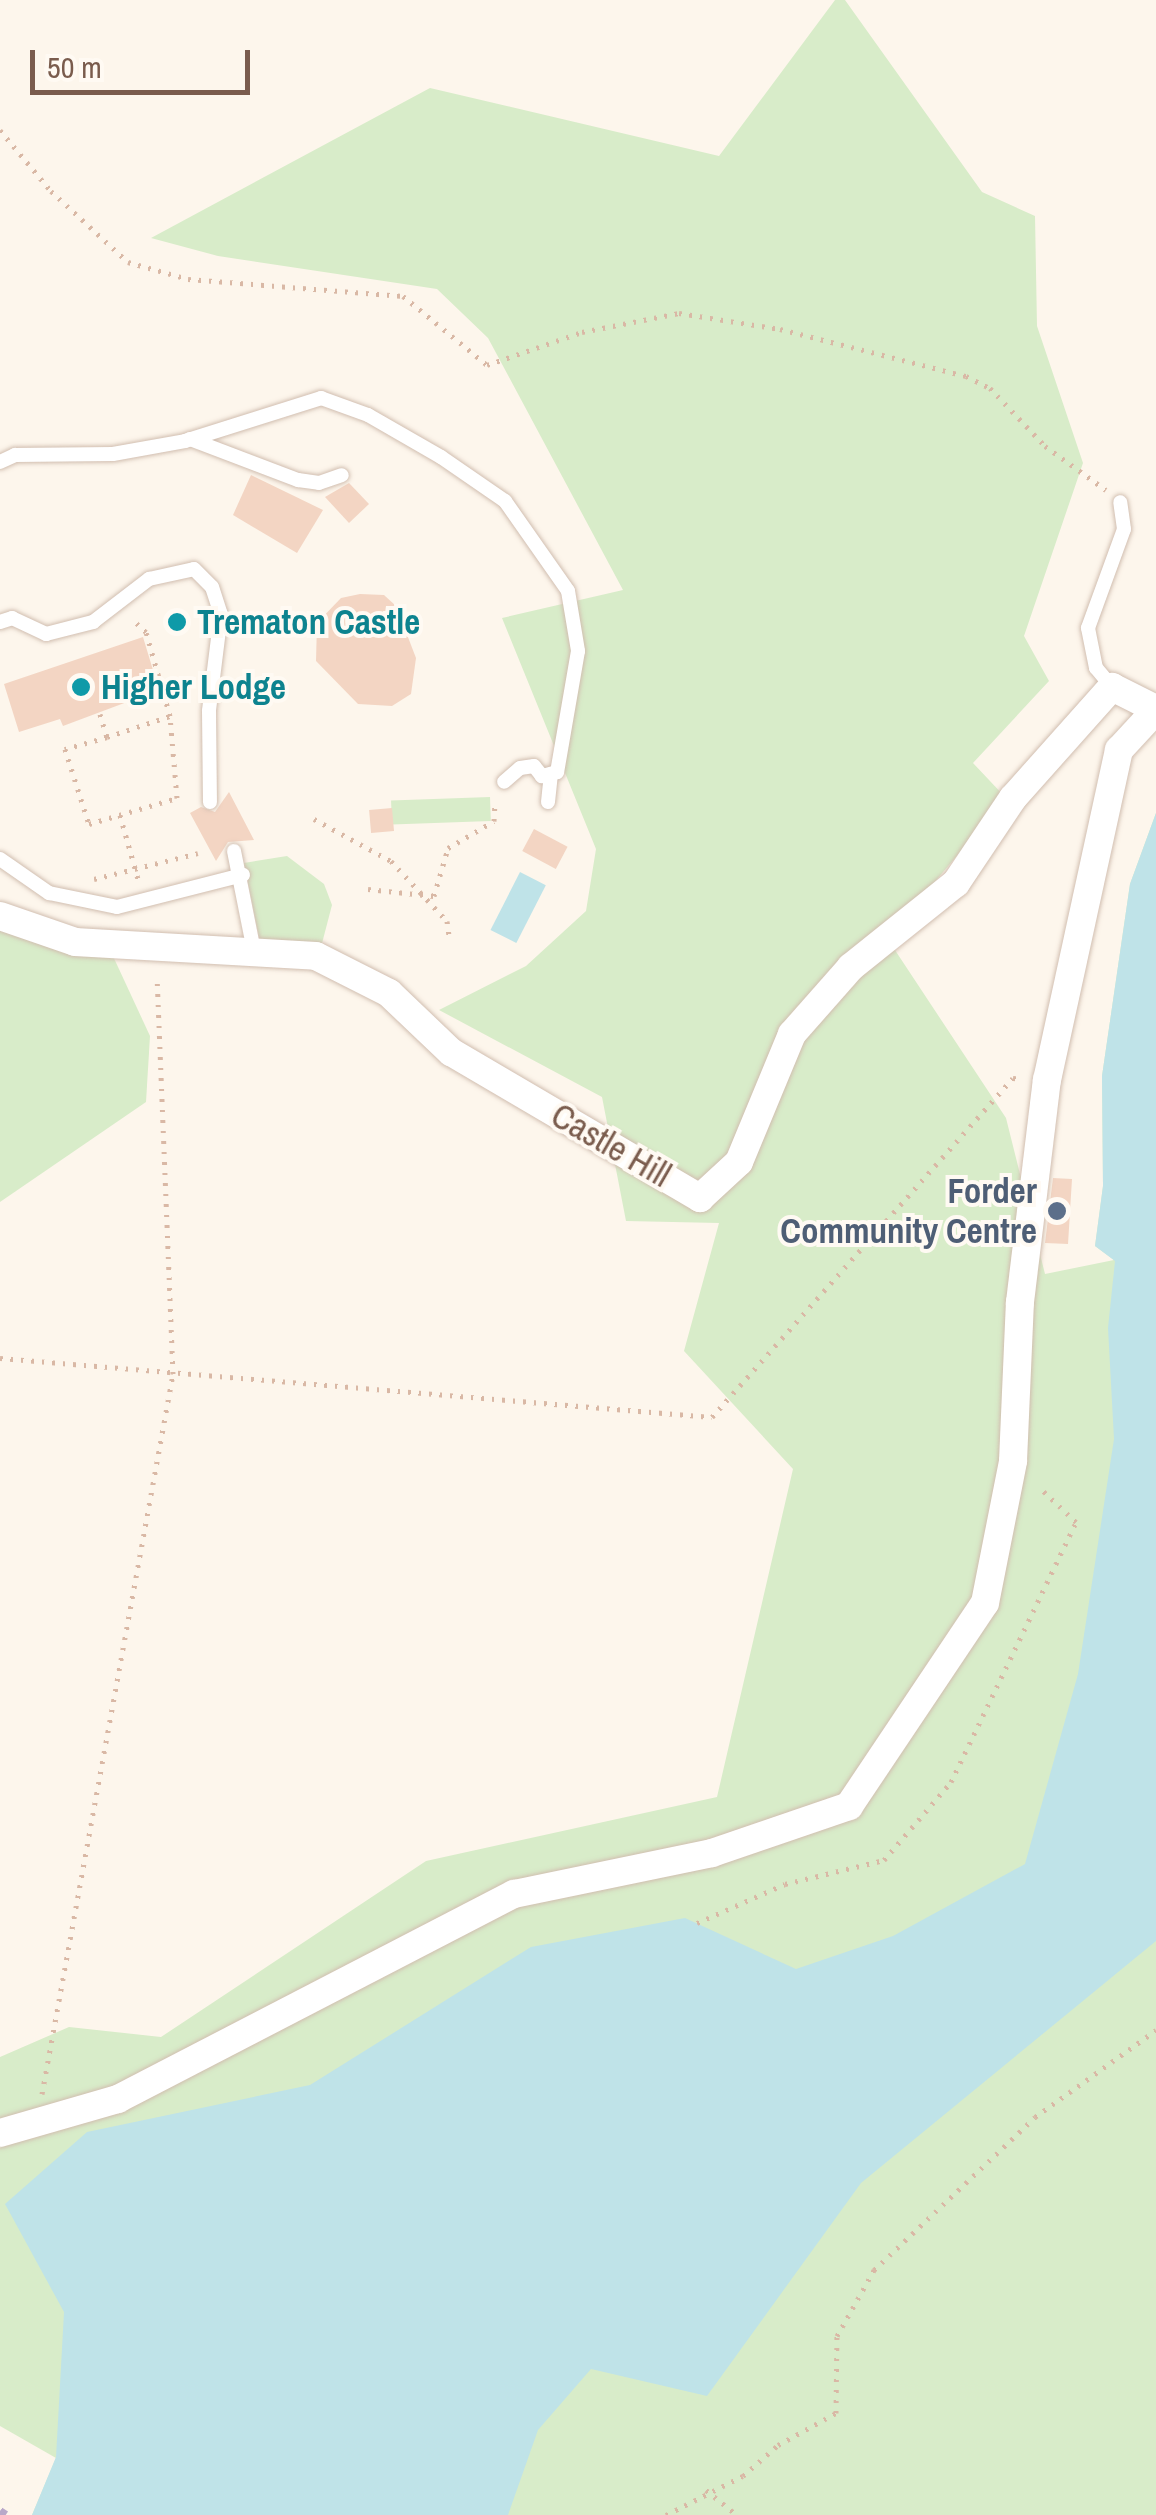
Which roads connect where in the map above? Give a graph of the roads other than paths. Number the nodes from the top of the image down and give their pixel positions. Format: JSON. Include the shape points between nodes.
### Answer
{"nodes":[{"id":1,"x":190,"y":439,"type":"junction"},
{"id":2,"x":0,"y":462,"type":"edge"},
{"id":3,"x":342,"y":475,"type":"dead end"},
{"id":4,"x":1120,"y":502,"type":"road end"},
{"id":5,"x":0,"y":622,"type":"edge"},
{"id":6,"x":1112,"y":687,"type":"junction"},
{"id":7,"x":1156,"y":710,"type":"edge"},
{"id":8,"x":550,"y":774,"type":"junction"},
{"id":9,"x":504,"y":782,"type":"road end"},
{"id":10,"x":210,"y":802,"type":"dead end"},
{"id":11,"x":548,"y":802,"type":"dead end"},
{"id":12,"x":234,"y":851,"type":"dead end"},
{"id":13,"x":0,"y":858,"type":"edge"},
{"id":14,"x":244,"y":875,"type":"junction"},
{"id":15,"x":0,"y":916,"type":"edge"},
{"id":16,"x":254,"y":951,"type":"junction"},
{"id":17,"x":0,"y":2133,"type":"edge"}],
"edges":[{"from":1,"to":2,"type":"lane","via":[[113,454],[15,454]]},
{"from":1,"to":3,"type":"lane","via":[[298,480]]},
{"from":1,"to":8,"type":"lane","via":[[321,398],[368,415],[505,501],[568,591],[578,651],[570,726],[557,772]]},
{"from":4,"to":6,"type":"lane","via":[[1124,529],[1088,628],[1096,668]]},
{"from":5,"to":10,"type":"lane","via":[[12,618],[46,634],[93,622],[149,579],[194,570],[212,586],[221,614],[209,711]]},
{"from":6,"to":7,"type":"street"},
{"from":6,"to":16,"type":"street","name":"Castle Hill","via":[[1012,798],[956,883],[851,968],[792,1034],[739,1162],[700,1198],[452,1052],[389,993],[316,956]]},
{"from":7,"to":17,"type":"street","via":[[1120,750],[1047,1080],[1020,1302],[1013,1461],[984,1603],[849,1806],[712,1853],[514,1894],[118,2099]]},
{"from":8,"to":9,"type":"lane","via":[[520,768]]},
{"from":8,"to":11,"type":"lane"},
{"from":12,"to":14,"type":"lane"},
{"from":13,"to":14,"type":"lane","via":[[36,886],[86,905],[144,901]]},
{"from":14,"to":16,"type":"lane"},
{"from":15,"to":16,"type":"street","name":"Castle Hill","via":[[75,942]]}]}
